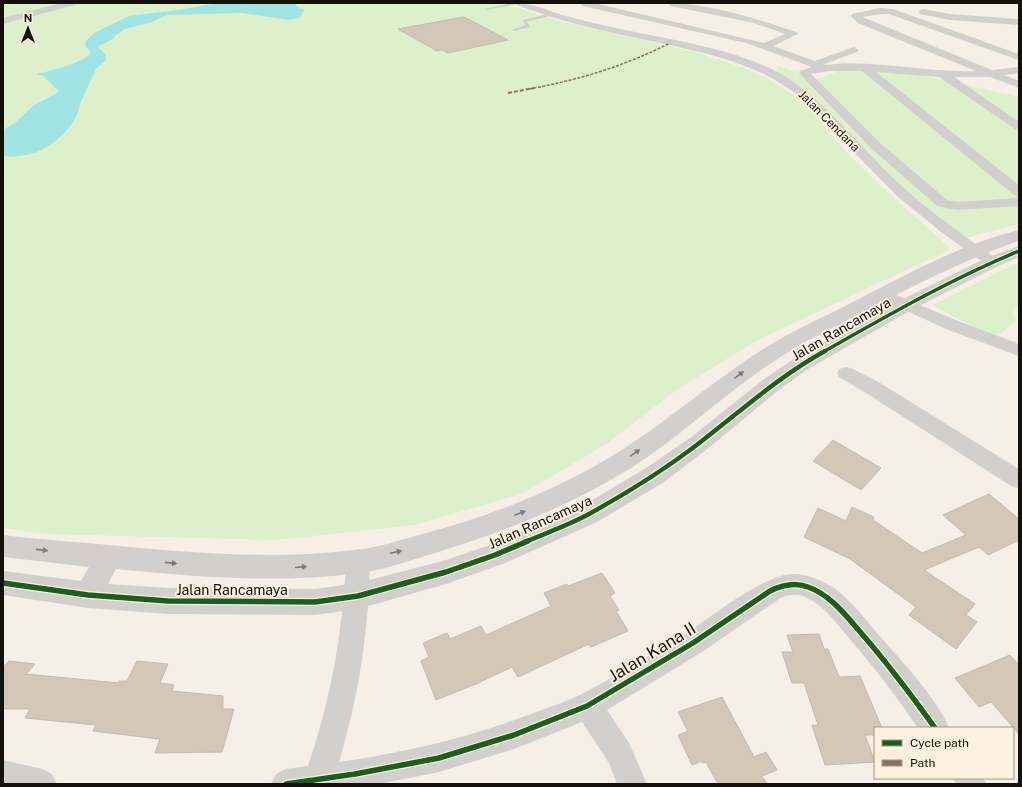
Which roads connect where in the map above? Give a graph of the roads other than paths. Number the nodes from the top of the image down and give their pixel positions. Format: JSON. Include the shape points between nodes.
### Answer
{"nodes":[{"id":1,"x":72,"y":3,"type":"edge"},
{"id":2,"x":521,"y":3,"type":"edge"},
{"id":3,"x":583,"y":3,"type":"edge"},
{"id":4,"x":671,"y":3,"type":"edge"},
{"id":5,"x":890,"y":3,"type":"edge"},
{"id":6,"x":486,"y":9,"type":"dead end"},
{"id":7,"x":552,"y":14,"type":"junction"},
{"id":8,"x":3,"y":21,"type":"edge"},
{"id":9,"x":1019,"y":22,"type":"edge"},
{"id":10,"x":990,"y":25,"type":"junction"},
{"id":11,"x":1019,"y":27,"type":"edge"},
{"id":12,"x":514,"y":30,"type":"dead end"},
{"id":13,"x":945,"y":30,"type":"junction"},
{"id":14,"x":1005,"y":30,"type":"dead end"},
{"id":15,"x":765,"y":46,"type":"junction"},
{"id":16,"x":854,"y":50,"type":"dead end"},
{"id":17,"x":1019,"y":57,"type":"edge"},
{"id":18,"x":821,"y":66,"type":"junction"},
{"id":19,"x":865,"y":68,"type":"junction"},
{"id":20,"x":1019,"y":70,"type":"edge"},
{"id":21,"x":942,"y":74,"type":"junction"},
{"id":22,"x":990,"y":74,"type":"junction"},
{"id":23,"x":1019,"y":85,"type":"edge"},
{"id":24,"x":1019,"y":127,"type":"edge"},
{"id":25,"x":1019,"y":192,"type":"edge"},
{"id":26,"x":1019,"y":202,"type":"edge"},
{"id":27,"x":1019,"y":236,"type":"edge"},
{"id":28,"x":1019,"y":251,"type":"edge"},
{"id":29,"x":983,"y":256,"type":"junction"},
{"id":30,"x":882,"y":294,"type":"junction"},
{"id":31,"x":906,"y":305,"type":"junction"},
{"id":32,"x":1019,"y":350,"type":"edge"},
{"id":33,"x":846,"y":373,"type":"dead end"},
{"id":34,"x":1019,"y":480,"type":"edge"},
{"id":35,"x":3,"y":546,"type":"edge"},
{"id":36,"x":108,"y":557,"type":"junction"},
{"id":37,"x":358,"y":561,"type":"junction"},
{"id":38,"x":3,"y":583,"type":"edge"},
{"id":39,"x":88,"y":595,"type":"junction"},
{"id":40,"x":358,"y":596,"type":"junction"},
{"id":41,"x":587,"y":706,"type":"junction"},
{"id":42,"x":934,"y":727,"type":"edge"},
{"id":43,"x":3,"y":774,"type":"edge"},
{"id":44,"x":318,"y":782,"type":"edge"},
{"id":45,"x":42,"y":784,"type":"edge"},
{"id":46,"x":286,"y":784,"type":"edge"},
{"id":47,"x":632,"y":784,"type":"edge"}],
"edges":[{"from":1,"to":8,"type":"street"},
{"from":2,"to":6,"type":"lane"},
{"from":2,"to":7,"type":"street","name":"Jalan Cendana"},
{"from":3,"to":15,"type":"street"},
{"from":4,"to":15,"type":"street","via":[[756,21],[793,34]]},
{"from":5,"to":9,"type":"street","via":[[934,15]]},
{"from":7,"to":12,"type":"lane","via":[[524,21],[528,26]]},
{"from":7,"to":29,"type":"street","name":"Jalan Cendana","via":[[721,55],[777,76],[813,102],[886,178],[923,211]]},
{"from":10,"to":11,"type":"street"},
{"from":10,"to":13,"type":"street","via":[[939,22]]},
{"from":10,"to":14,"type":"street"},
{"from":13,"to":17,"type":"street"},
{"from":13,"to":22,"type":"street","via":[[887,11],[854,17]]},
{"from":15,"to":18,"type":"street"},
{"from":16,"to":18,"type":"street"},
{"from":18,"to":19,"type":"street"},
{"from":18,"to":26,"type":"street","via":[[804,72],[804,75],[875,145],[938,200],[957,206]]},
{"from":19,"to":21,"type":"street"},
{"from":19,"to":25,"type":"street"},
{"from":20,"to":22,"type":"street"},
{"from":21,"to":22,"type":"street"},
{"from":21,"to":24,"type":"street"},
{"from":22,"to":23,"type":"street"},
{"from":27,"to":29,"type":"street","name":"Jalan Rancamaya"},
{"from":28,"to":29,"type":"street","name":"Jalan Rancamaya"},
{"from":29,"to":30,"type":"street","name":"Jalan Rancamaya","via":[[947,262]]},
{"from":29,"to":31,"type":"street","name":"Jalan Rancamaya"},
{"from":30,"to":31,"type":"street"},
{"from":37,"to":30,"type":"street","name":"Jalan Rancamaya","one_way":true,"via":[[487,526],[530,509],[587,481],[624,460],[764,358]]},
{"from":31,"to":32,"type":"street"},
{"from":31,"to":40,"type":"street","name":"Jalan Rancamaya","via":[[801,364],[698,444],[654,475],[588,515],[495,555],[446,572]]},
{"from":33,"to":34,"type":"street"},
{"from":35,"to":36,"type":"street","name":"Jalan Rancamaya","one_way":true},
{"from":36,"to":37,"type":"street","name":"Jalan Rancamaya","one_way":true,"via":[[216,566],[294,567]]},
{"from":36,"to":39,"type":"street"},
{"from":37,"to":40,"type":"street"},
{"from":38,"to":39,"type":"street","name":"Jalan Rancamaya"},
{"from":39,"to":40,"type":"street","name":"Jalan Rancamaya","via":[[168,601],[262,602],[315,602]]},
{"from":40,"to":44,"type":"street","via":[[351,659]]},
{"from":41,"to":42,"type":"street","name":"Jalan Kana II","via":[[693,643],[770,591],[792,583],[814,589],[841,610],[888,665]]},
{"from":41,"to":44,"type":"street","name":"Jalan Kana II","via":[[514,735],[439,758]]},
{"from":41,"to":47,"type":"street","via":[[615,744]]},
{"from":43,"to":45,"type":"street"},
{"from":44,"to":46,"type":"street","name":"Jalan Kana II"}]}
